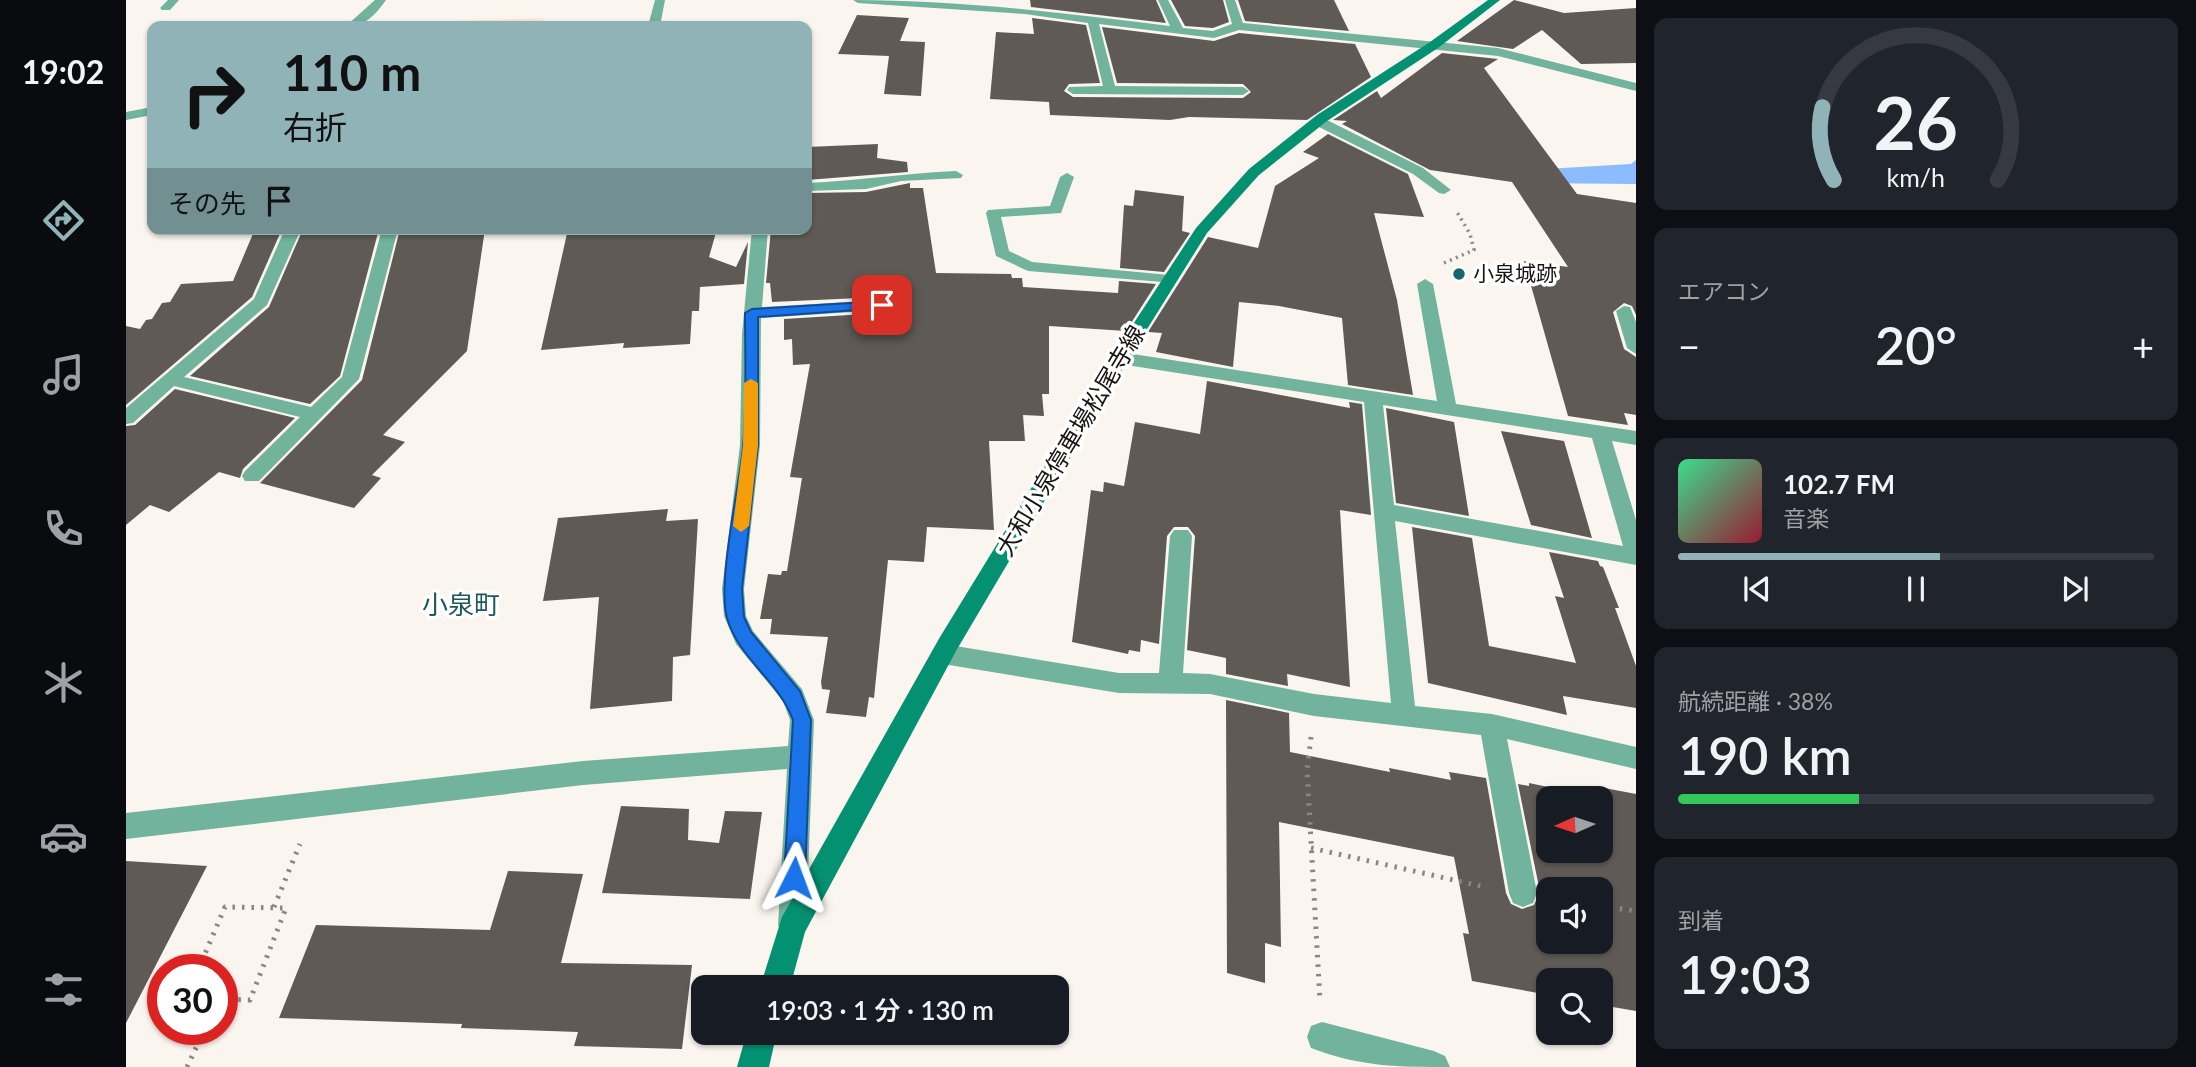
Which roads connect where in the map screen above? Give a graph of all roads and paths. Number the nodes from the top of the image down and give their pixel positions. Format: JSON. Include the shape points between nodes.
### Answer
{"nodes":[{"id":1,"x":381,"y":0,"type":"edge"},
{"id":2,"x":660,"y":0,"type":"edge"},
{"id":3,"x":858,"y":0,"type":"edge"},
{"id":4,"x":1071,"y":0,"type":"edge"},
{"id":5,"x":1163,"y":0,"type":"edge"},
{"id":6,"x":1230,"y":0,"type":"edge"},
{"id":7,"x":1495,"y":0,"type":"edge"},
{"id":8,"x":1076,"y":18,"type":"junction"},
{"id":9,"x":359,"y":21,"type":"edge"},
{"id":10,"x":655,"y":21,"type":"edge"},
{"id":11,"x":1093,"y":21,"type":"junction"},
{"id":12,"x":1238,"y":26,"type":"junction"},
{"id":13,"x":1180,"y":32,"type":"junction"},
{"id":14,"x":1434,"y":45,"type":"junction"},
{"id":15,"x":1636,"y":87,"type":"edge"},
{"id":16,"x":1073,"y":89,"type":"dead end"},
{"id":17,"x":1110,"y":90,"type":"junction"},
{"id":18,"x":1243,"y":91,"type":"dead end"},
{"id":19,"x":147,"y":112,"type":"edge"},
{"id":20,"x":126,"y":116,"type":"edge"},
{"id":21,"x":1318,"y":121,"type":"junction"},
{"id":22,"x":956,"y":175,"type":"dead end"},
{"id":23,"x":1067,"y":177,"type":"dead end"},
{"id":24,"x":812,"y":187,"type":"edge"},
{"id":25,"x":1444,"y":190,"type":"dead end"},
{"id":26,"x":1470,"y":234,"type":"dead end"},
{"id":27,"x":290,"y":235,"type":"edge"},
{"id":28,"x":388,"y":235,"type":"edge"},
{"id":29,"x":759,"y":235,"type":"edge"},
{"id":30,"x":1170,"y":280,"type":"junction"},
{"id":31,"x":1425,"y":284,"type":"joint"},
{"id":32,"x":882,"y":305,"type":"dead end"},
{"id":33,"x":1625,"y":311,"type":"dead end"},
{"id":34,"x":752,"y":313,"type":"junction"},
{"id":35,"x":1636,"y":348,"type":"edge"},
{"id":36,"x":1120,"y":358,"type":"junction"},
{"id":37,"x":172,"y":380,"type":"junction"},
{"id":38,"x":1373,"y":397,"type":"junction"},
{"id":39,"x":1448,"y":409,"type":"junction"},
{"id":40,"x":314,"y":414,"type":"junction"},
{"id":41,"x":126,"y":418,"type":"edge"},
{"id":42,"x":1600,"y":433,"type":"junction"},
{"id":43,"x":1636,"y":438,"type":"edge"},
{"id":44,"x":252,"y":476,"type":"dead end"},
{"id":45,"x":1384,"y":511,"type":"junction"},
{"id":46,"x":1181,"y":536,"type":"dead end"},
{"id":47,"x":1635,"y":550,"type":"edge"},
{"id":48,"x":943,"y":654,"type":"junction"},
{"id":49,"x":1170,"y":684,"type":"junction"},
{"id":50,"x":1314,"y":705,"type":"junction"},
{"id":51,"x":1404,"y":715,"type":"junction"},
{"id":52,"x":1492,"y":725,"type":"junction"},
{"id":53,"x":800,"y":757,"type":"junction"},
{"id":54,"x":1636,"y":758,"type":"edge"},
{"id":55,"x":317,"y":804,"type":"junction"},
{"id":56,"x":126,"y":826,"type":"edge"},
{"id":57,"x":1311,"y":848,"type":"junction"},
{"id":58,"x":1523,"y":893,"type":"joint"},
{"id":59,"x":274,"y":907,"type":"junction"},
{"id":60,"x":1613,"y":908,"type":"edge"},
{"id":61,"x":1636,"y":911,"type":"edge"},
{"id":62,"x":792,"y":927,"type":"junction"},
{"id":63,"x":205,"y":954,"type":"edge"},
{"id":64,"x":778,"y":975,"type":"edge"},
{"id":65,"x":238,"y":1000,"type":"edge"},
{"id":66,"x":1322,"y":1037,"type":"joint"},
{"id":67,"x":197,"y":1045,"type":"edge"},
{"id":68,"x":758,"y":1045,"type":"edge"},
{"id":69,"x":187,"y":1067,"type":"edge"},
{"id":70,"x":752,"y":1067,"type":"edge"},
{"id":71,"x":1434,"y":1067,"type":"edge"}],
"edges":[{"from":1,"to":9,"type":"street"},
{"from":2,"to":10,"type":"street"},
{"from":3,"to":8,"type":"street"},
{"from":4,"to":8,"type":"street"},
{"from":5,"to":13,"type":"street"},
{"from":6,"to":12,"type":"street"},
{"from":7,"to":14,"type":"main road","name":"大和小泉停車場松尾寺線"},
{"from":8,"to":11,"type":"street"},
{"from":11,"to":13,"type":"street"},
{"from":11,"to":17,"type":"street"},
{"from":12,"to":13,"type":"street","via":[[1214,35]]},
{"from":12,"to":14,"type":"street"},
{"from":14,"to":15,"type":"street","via":[[1497,52]]},
{"from":14,"to":21,"type":"main road","name":"大和小泉停車場松尾寺線"},
{"from":16,"to":17,"type":"street"},
{"from":17,"to":18,"type":"street"},
{"from":19,"to":20,"type":"street"},
{"from":21,"to":25,"type":"street"},
{"from":21,"to":30,"type":"main road","name":"大和小泉停車場松尾寺線","via":[[1254,172],[1201,231]]},
{"from":22,"to":24,"type":"street"},
{"from":23,"to":30,"type":"street","via":[[1056,209],[993,213],[1002,253],[1028,266]]},
{"from":26,"to":31,"type":"path","via":[[1474,250],[1427,271]]},
{"from":27,"to":37,"type":"street","via":[[261,301]]},
{"from":28,"to":40,"type":"street","via":[[350,379]]},
{"from":29,"to":34,"type":"street"},
{"from":30,"to":36,"type":"main road","name":"大和小泉停車場松尾寺線"},
{"from":31,"to":39,"type":"street"},
{"from":32,"to":34,"type":"street"},
{"from":33,"to":35,"type":"street"},
{"from":34,"to":53,"type":"street","via":[[750,445],[733,589],[735,617],[744,637],[793,696],[802,720]]},
{"from":36,"to":38,"type":"street"},
{"from":36,"to":48,"type":"main road","name":"大和小泉停車場松尾寺線"},
{"from":37,"to":40,"type":"street"},
{"from":37,"to":41,"type":"street"},
{"from":38,"to":39,"type":"street"},
{"from":38,"to":45,"type":"street"},
{"from":39,"to":42,"type":"street"},
{"from":40,"to":44,"type":"street"},
{"from":42,"to":43,"type":"street"},
{"from":42,"to":47,"type":"street"},
{"from":45,"to":47,"type":"street"},
{"from":45,"to":51,"type":"street"},
{"from":46,"to":49,"type":"street"},
{"from":48,"to":49,"type":"street","via":[[1119,683]]},
{"from":48,"to":62,"type":"main road","name":"大和小泉停車場松尾寺線"},
{"from":49,"to":50,"type":"street","via":[[1210,684]]},
{"from":50,"to":51,"type":"street"},
{"from":50,"to":57,"type":"path","via":[[1307,770]]},
{"from":51,"to":52,"type":"street"},
{"from":52,"to":54,"type":"street"},
{"from":52,"to":58,"type":"street"},
{"from":53,"to":55,"type":"street","via":[[583,773]]},
{"from":53,"to":62,"type":"street"},
{"from":55,"to":56,"type":"street"},
{"from":55,"to":59,"type":"path"},
{"from":57,"to":58,"type":"path"},
{"from":57,"to":66,"type":"path"},
{"from":59,"to":63,"type":"path","via":[[225,907]]},
{"from":59,"to":65,"type":"path","via":[[286,908],[250,1000]]},
{"from":60,"to":61,"type":"path"},
{"from":62,"to":64,"type":"main road","name":"大和小泉停車場松尾寺線"},
{"from":66,"to":71,"type":"street"},
{"from":67,"to":69,"type":"path"},
{"from":68,"to":70,"type":"main road"}]}
